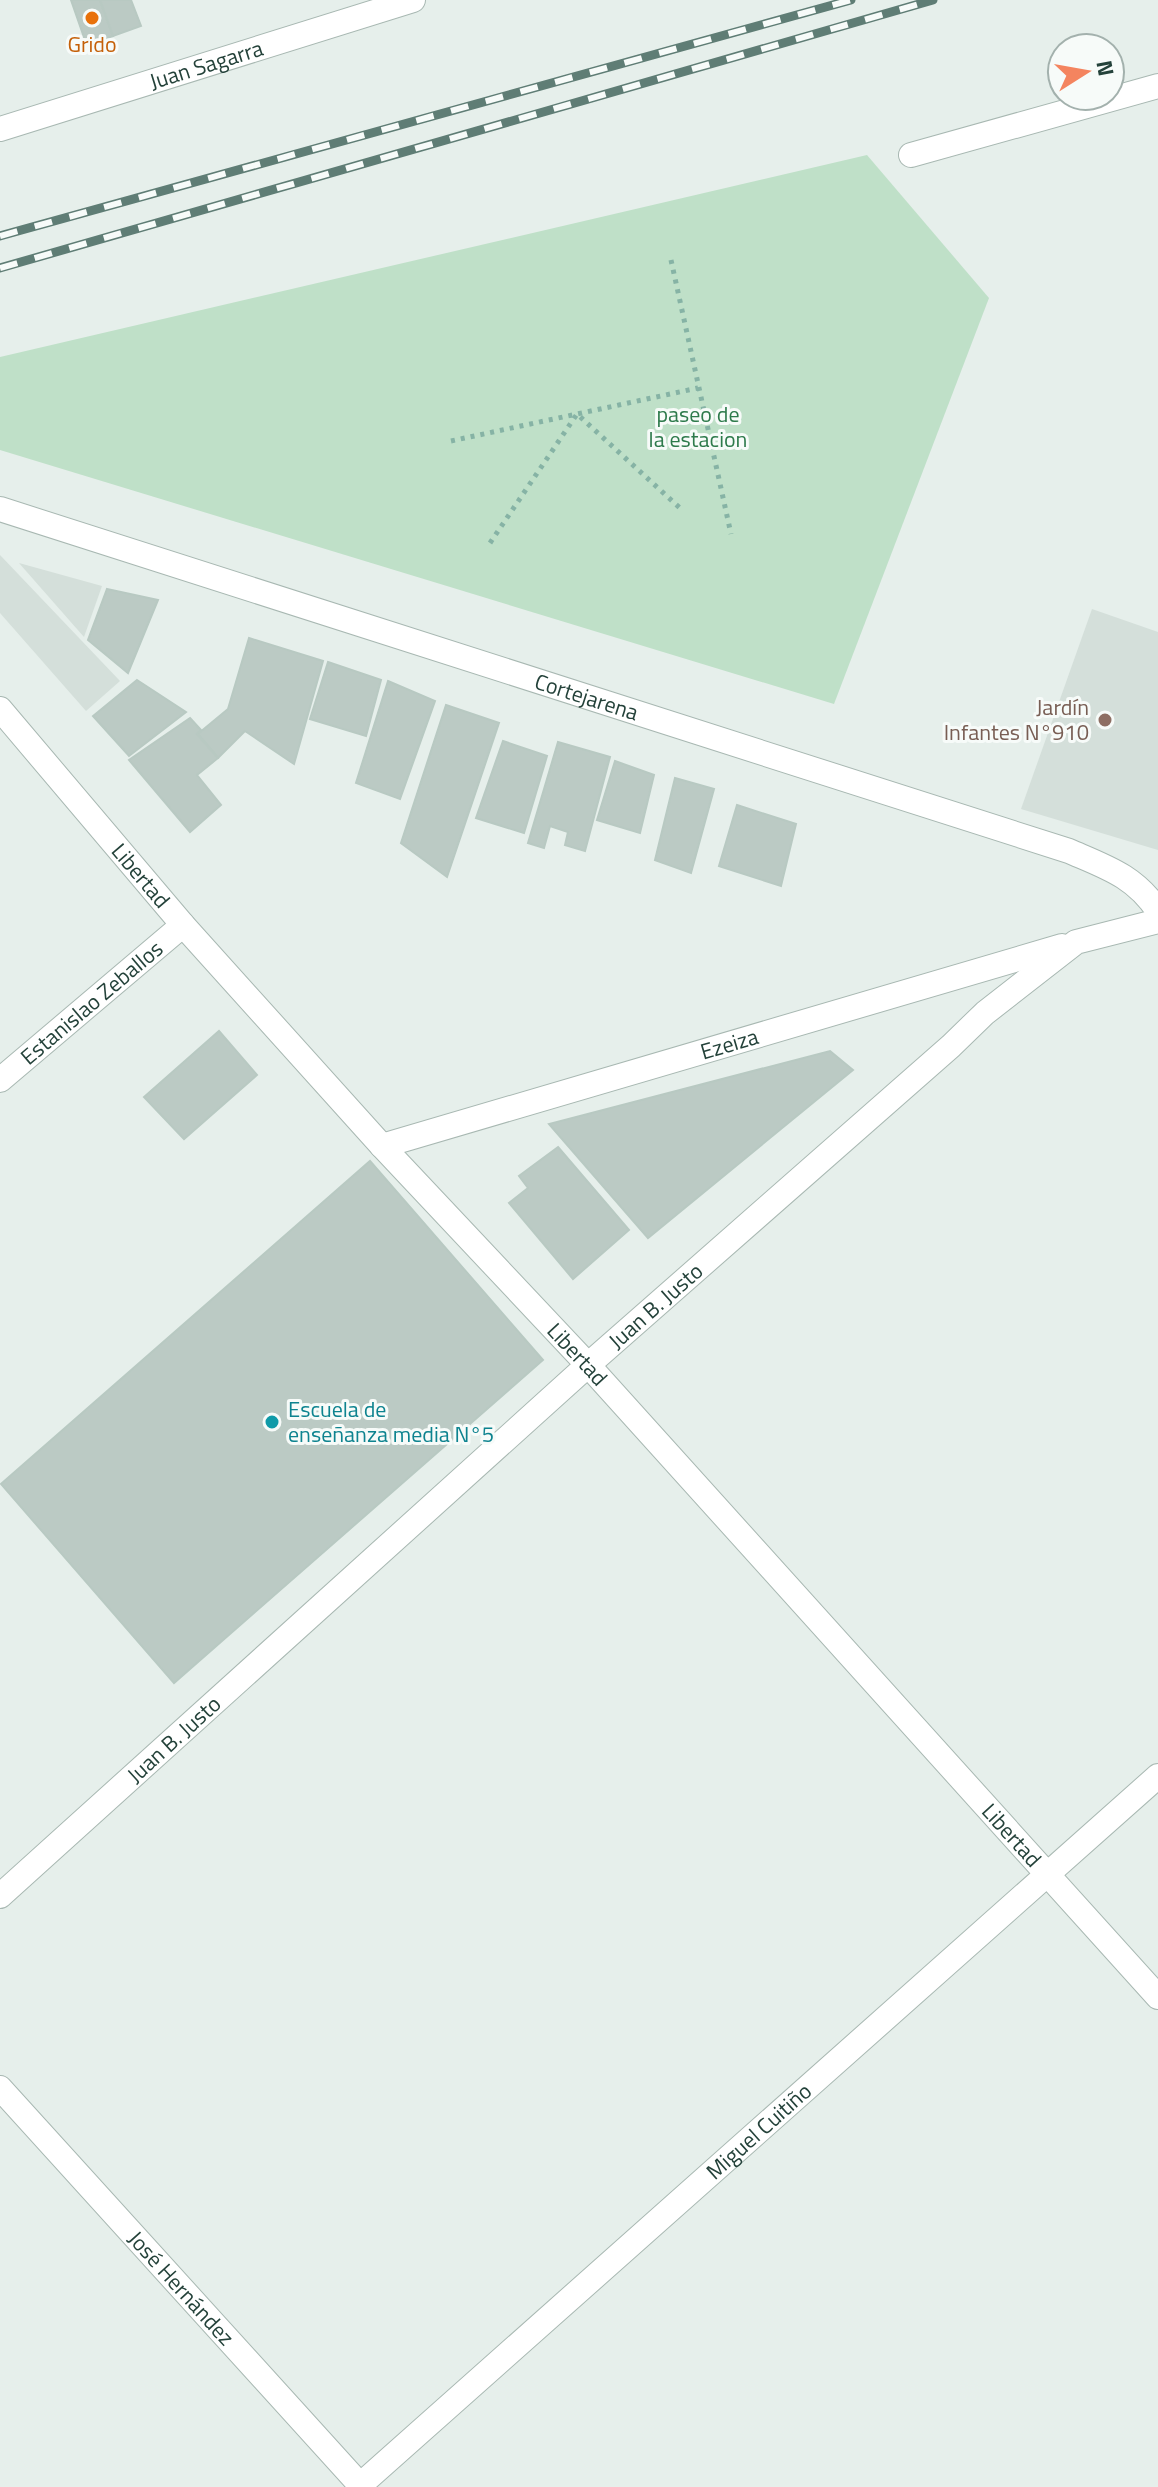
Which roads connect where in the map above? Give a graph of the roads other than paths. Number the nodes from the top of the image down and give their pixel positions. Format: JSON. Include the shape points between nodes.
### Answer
{"nodes":[{"id":1,"x":413,"y":0,"type":"edge"},
{"id":2,"x":1158,"y":86,"type":"edge"},
{"id":3,"x":0,"y":129,"type":"edge"},
{"id":4,"x":911,"y":155,"type":"dead end"},
{"id":5,"x":0,"y":509,"type":"edge"},
{"id":6,"x":0,"y":709,"type":"edge"},
{"id":7,"x":1158,"y":911,"type":"edge"},
{"id":8,"x":1158,"y":921,"type":"edge"},
{"id":9,"x":183,"y":925,"type":"junction"},
{"id":10,"x":1076,"y":942,"type":"junction"},
{"id":11,"x":0,"y":1080,"type":"edge"},
{"id":12,"x":382,"y":1146,"type":"junction"},
{"id":13,"x":588,"y":1365,"type":"junction"},
{"id":14,"x":1158,"y":1776,"type":"edge"},
{"id":15,"x":1048,"y":1875,"type":"junction"},
{"id":16,"x":0,"y":1896,"type":"edge"},
{"id":17,"x":1158,"y":1997,"type":"edge"},
{"id":18,"x":0,"y":2088,"type":"edge"},
{"id":19,"x":360,"y":2486,"type":"edge"}],
"edges":[{"from":1,"to":3,"type":"street","name":"Juan Sagarra"},
{"from":2,"to":4,"type":"street"},
{"from":5,"to":7,"type":"street","name":"Cortejarena","via":[[1069,851],[1128,877]]},
{"from":6,"to":9,"type":"street","name":"Libertad"},
{"from":8,"to":10,"type":"street","name":"Juan B. Justo"},
{"from":9,"to":11,"type":"street","name":"Estanislao Zeballos"},
{"from":9,"to":12,"type":"street","name":"Libertad"},
{"from":10,"to":12,"type":"street","name":"Ezeiza"},
{"from":10,"to":13,"type":"street","name":"Juan B. Justo","via":[[985,1013]]},
{"from":12,"to":13,"type":"street","name":"Libertad"},
{"from":13,"to":15,"type":"street","name":"Libertad"},
{"from":13,"to":16,"type":"street","name":"Juan B. Justo"},
{"from":14,"to":15,"type":"street","name":"Miguel Cuitiño"},
{"from":15,"to":17,"type":"street","name":"Libertad"},
{"from":15,"to":19,"type":"street","name":"Miguel Cuitiño"},
{"from":18,"to":19,"type":"street","name":"José Hernández"}]}
